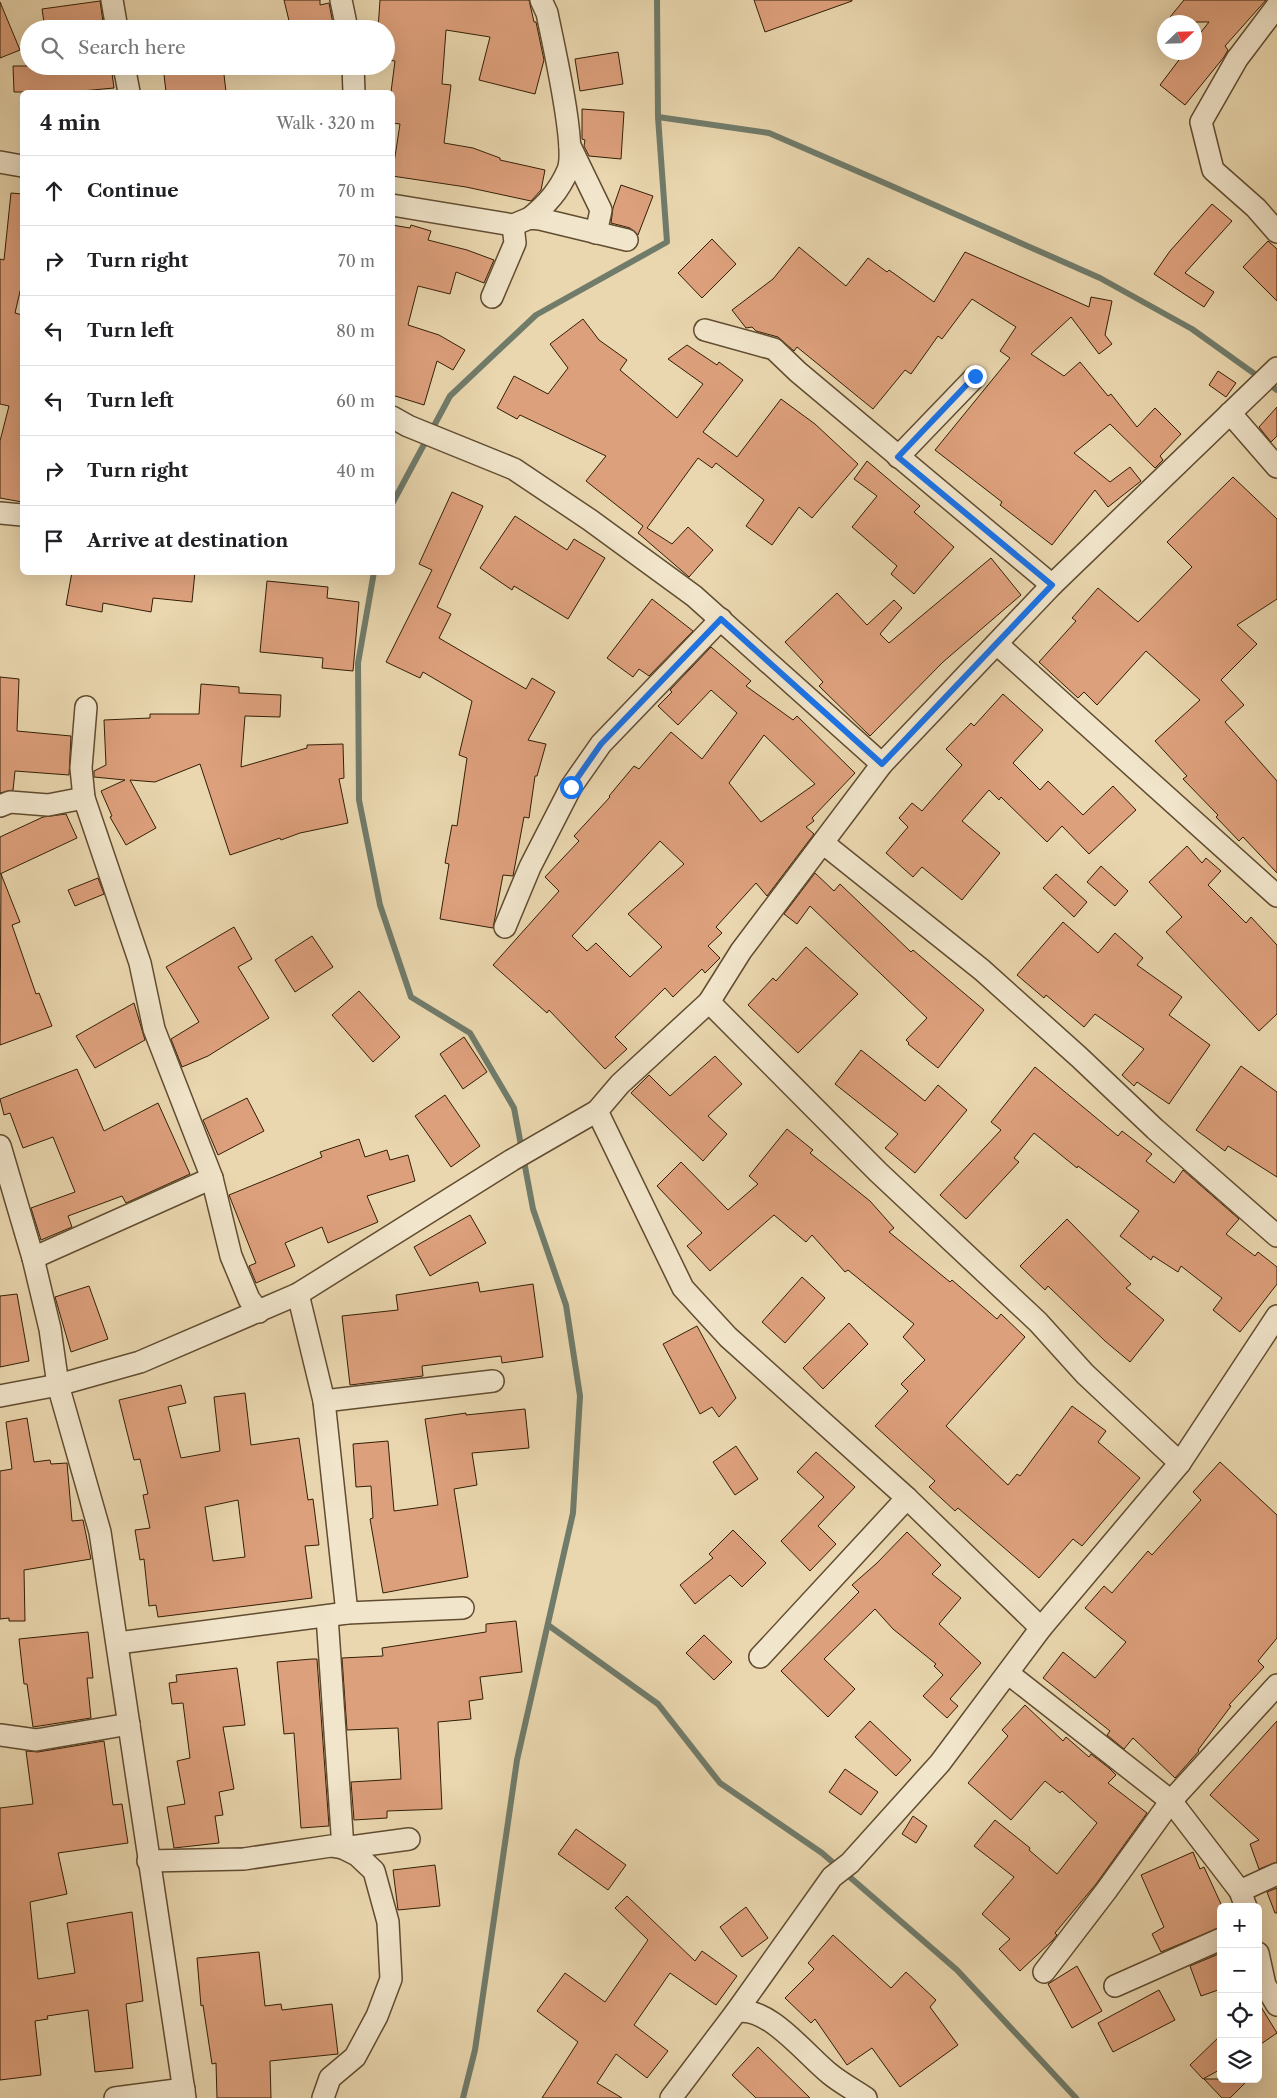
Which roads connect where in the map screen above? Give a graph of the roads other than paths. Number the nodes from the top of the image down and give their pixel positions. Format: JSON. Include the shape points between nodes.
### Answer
{"nodes":[{"id":1,"x":112,"y":0,"type":"edge"},
{"id":2,"x":341,"y":0,"type":"edge"},
{"id":3,"x":541,"y":0,"type":"edge"},
{"id":4,"x":1277,"y":6,"type":"edge"},
{"id":5,"x":115,"y":20,"type":"edge"},
{"id":6,"x":345,"y":20,"type":"edge"},
{"id":7,"x":126,"y":75,"type":"edge"},
{"id":8,"x":353,"y":75,"type":"edge"},
{"id":9,"x":129,"y":90,"type":"edge"},
{"id":10,"x":354,"y":90,"type":"edge"},
{"id":11,"x":568,"y":144,"type":"junction"},
{"id":12,"x":0,"y":162,"type":"edge"},
{"id":13,"x":20,"y":166,"type":"edge"},
{"id":14,"x":395,"y":205,"type":"edge"},
{"id":15,"x":522,"y":221,"type":"junction"},
{"id":16,"x":1277,"y":232,"type":"edge"},
{"id":17,"x":596,"y":233,"type":"junction"},
{"id":18,"x":626,"y":240,"type":"dead end"},
{"id":19,"x":492,"y":297,"type":"dead end"},
{"id":20,"x":705,"y":330,"type":"dead end"},
{"id":21,"x":1277,"y":368,"type":"edge"},
{"id":22,"x":975,"y":376,"type":"dead end"},
{"id":23,"x":1230,"y":413,"type":"junction"},
{"id":24,"x":395,"y":419,"type":"edge"},
{"id":25,"x":898,"y":457,"type":"junction"},
{"id":26,"x":1277,"y":467,"type":"edge"},
{"id":27,"x":0,"y":513,"type":"edge"},
{"id":28,"x":20,"y":515,"type":"edge"},
{"id":29,"x":1052,"y":585,"type":"junction"},
{"id":30,"x":721,"y":619,"type":"junction"},
{"id":31,"x":997,"y":644,"type":"junction"},
{"id":32,"x":86,"y":707,"type":"dead end"},
{"id":33,"x":882,"y":764,"type":"junction"},
{"id":34,"x":84,"y":798,"type":"junction"},
{"id":35,"x":0,"y":806,"type":"edge"},
{"id":36,"x":823,"y":843,"type":"junction"},
{"id":37,"x":1277,"y":896,"type":"edge"},
{"id":38,"x":504,"y":927,"type":"dead end"},
{"id":39,"x":709,"y":1002,"type":"junction"},
{"id":40,"x":597,"y":1111,"type":"junction"},
{"id":41,"x":0,"y":1146,"type":"edge"},
{"id":42,"x":212,"y":1178,"type":"junction"},
{"id":43,"x":1277,"y":1236,"type":"edge"},
{"id":44,"x":33,"y":1258,"type":"junction"},
{"id":45,"x":298,"y":1294,"type":"junction"},
{"id":46,"x":260,"y":1312,"type":"junction"},
{"id":47,"x":1277,"y":1316,"type":"edge"},
{"id":48,"x":492,"y":1381,"type":"dead end"},
{"id":49,"x":58,"y":1385,"type":"junction"},
{"id":50,"x":0,"y":1396,"type":"edge"},
{"id":51,"x":324,"y":1401,"type":"junction"},
{"id":52,"x":1180,"y":1464,"type":"junction"},
{"id":53,"x":907,"y":1498,"type":"junction"},
{"id":54,"x":463,"y":1608,"type":"dead end"},
{"id":55,"x":337,"y":1615,"type":"junction"},
{"id":56,"x":1041,"y":1628,"type":"junction"},
{"id":57,"x":118,"y":1643,"type":"junction"},
{"id":58,"x":760,"y":1657,"type":"dead end"},
{"id":59,"x":1009,"y":1674,"type":"junction"},
{"id":60,"x":1277,"y":1685,"type":"edge"},
{"id":61,"x":129,"y":1724,"type":"junction"},
{"id":62,"x":0,"y":1736,"type":"edge"},
{"id":63,"x":1171,"y":1800,"type":"junction"},
{"id":64,"x":409,"y":1839,"type":"dead end"},
{"id":65,"x":343,"y":1848,"type":"junction"},
{"id":66,"x":148,"y":1861,"type":"junction"},
{"id":67,"x":1277,"y":1874,"type":"edge"},
{"id":68,"x":1243,"y":1899,"type":"edge"},
{"id":69,"x":1217,"y":1941,"type":"edge"},
{"id":70,"x":1262,"y":1971,"type":"edge"},
{"id":71,"x":1044,"y":1972,"type":"dead end"},
{"id":72,"x":1115,"y":1986,"type":"dead end"},
{"id":73,"x":1277,"y":2005,"type":"edge"},
{"id":74,"x":736,"y":2012,"type":"junction"},
{"id":75,"x":184,"y":2093,"type":"edge"},
{"id":76,"x":116,"y":2098,"type":"edge"},
{"id":77,"x":322,"y":2098,"type":"edge"},
{"id":78,"x":671,"y":2098,"type":"edge"},
{"id":79,"x":866,"y":2098,"type":"edge"}],
"edges":[{"from":1,"to":5,"type":"street"},
{"from":2,"to":6,"type":"street"},
{"from":3,"to":11,"type":"street","via":[[547,13],[564,100]]},
{"from":4,"to":16,"type":"street","via":[[1237,59],[1201,122],[1213,170],[1256,208]]},
{"from":7,"to":9,"type":"street"},
{"from":8,"to":10,"type":"street"},
{"from":11,"to":15,"type":"street","via":[[569,168],[552,200]]},
{"from":11,"to":17,"type":"street","via":[[601,210]]},
{"from":12,"to":13,"type":"street"},
{"from":14,"to":15,"type":"street"},
{"from":15,"to":17,"type":"street"},
{"from":15,"to":19,"type":"street"},
{"from":17,"to":18,"type":"street"},
{"from":20,"to":25,"type":"street","via":[[739,337],[774,350]]},
{"from":21,"to":23,"type":"street"},
{"from":22,"to":25,"type":"street"},
{"from":23,"to":26,"type":"street"},
{"from":23,"to":29,"type":"street"},
{"from":24,"to":30,"type":"street","via":[[514,469],[694,596]]},
{"from":25,"to":29,"type":"street"},
{"from":27,"to":28,"type":"street"},
{"from":29,"to":31,"type":"street"},
{"from":30,"to":33,"type":"street"},
{"from":30,"to":38,"type":"street","via":[[601,744],[571,787]]},
{"from":31,"to":33,"type":"street"},
{"from":31,"to":37,"type":"street"},
{"from":32,"to":34,"type":"street","via":[[81,768]]},
{"from":33,"to":36,"type":"street"},
{"from":34,"to":35,"type":"street","via":[[48,805],[10,802]]},
{"from":34,"to":42,"type":"street","via":[[140,963],[154,1029]]},
{"from":36,"to":39,"type":"street","via":[[741,951]]},
{"from":36,"to":43,"type":"street","via":[[982,970]]},
{"from":39,"to":40,"type":"street","via":[[620,1084]]},
{"from":39,"to":52,"type":"street","via":[[878,1172],[1038,1322],[1085,1374]]},
{"from":40,"to":45,"type":"street","via":[[512,1160]]},
{"from":40,"to":53,"type":"street","via":[[683,1288],[728,1336]]},
{"from":41,"to":44,"type":"street"},
{"from":42,"to":44,"type":"street"},
{"from":42,"to":46,"type":"street","via":[[231,1256],[249,1299]]},
{"from":44,"to":49,"type":"street","via":[[50,1329]]},
{"from":45,"to":46,"type":"street"},
{"from":45,"to":51,"type":"street"},
{"from":46,"to":49,"type":"street","via":[[140,1362]]},
{"from":47,"to":52,"type":"street"},
{"from":48,"to":51,"type":"street"},
{"from":49,"to":50,"type":"street"},
{"from":49,"to":57,"type":"street","via":[[100,1532]]},
{"from":51,"to":55,"type":"street"},
{"from":52,"to":56,"type":"street"},
{"from":53,"to":56,"type":"street"},
{"from":53,"to":58,"type":"street"},
{"from":54,"to":55,"type":"street"},
{"from":55,"to":57,"type":"street"},
{"from":55,"to":65,"type":"street"},
{"from":56,"to":59,"type":"street"},
{"from":57,"to":61,"type":"street"},
{"from":59,"to":63,"type":"street"},
{"from":59,"to":74,"type":"street","via":[[940,1763],[850,1863],[832,1877]]},
{"from":60,"to":63,"type":"street"},
{"from":61,"to":62,"type":"street","via":[[36,1740]]},
{"from":61,"to":66,"type":"street"},
{"from":63,"to":68,"type":"street"},
{"from":63,"to":71,"type":"street"},
{"from":64,"to":65,"type":"street"},
{"from":65,"to":66,"type":"street","via":[[331,1846],[244,1859]]},
{"from":65,"to":77,"type":"street","via":[[357,1855],[374,1871],[388,1922],[390,1979],[377,2016],[355,2057],[330,2078]]},
{"from":66,"to":75,"type":"street"},
{"from":67,"to":68,"type":"street"},
{"from":69,"to":72,"type":"street"},
{"from":70,"to":73,"type":"street","via":[[1265,1985]]},
{"from":74,"to":78,"type":"street"},
{"from":74,"to":79,"type":"street","via":[[746,2010],[770,2021],[830,2074]]},
{"from":75,"to":76,"type":"street"}]}
